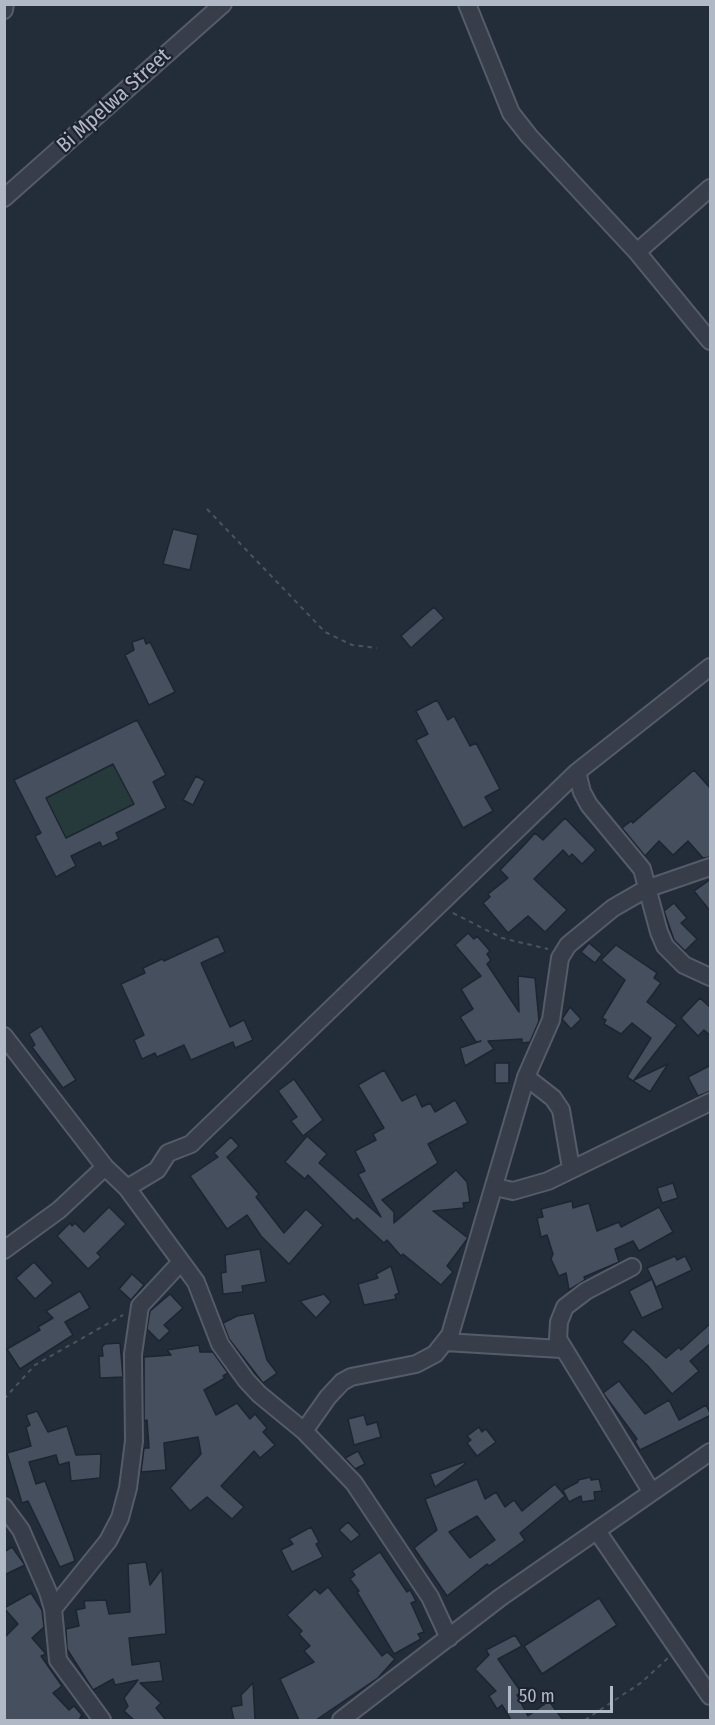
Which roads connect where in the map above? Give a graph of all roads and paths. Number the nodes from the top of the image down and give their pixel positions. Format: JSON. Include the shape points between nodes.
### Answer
{"nodes":[{"id":1,"x":5,"y":4,"type":"edge"},
{"id":2,"x":223,"y":4,"type":"edge"},
{"id":3,"x":467,"y":4,"type":"edge"},
{"id":4,"x":4,"y":10,"type":"edge"},
{"id":5,"x":711,"y":188,"type":"edge"},
{"id":6,"x":4,"y":198,"type":"edge"},
{"id":7,"x":637,"y":252,"type":"junction"},
{"id":8,"x":711,"y":340,"type":"edge"},
{"id":9,"x":207,"y":509,"type":"dead end"},
{"id":10,"x":377,"y":648,"type":"dead end"},
{"id":11,"x":711,"y":667,"type":"edge"},
{"id":12,"x":577,"y":772,"type":"junction"},
{"id":13,"x":711,"y":867,"type":"edge"},
{"id":14,"x":646,"y":889,"type":"junction"},
{"id":15,"x":439,"y":906,"type":"junction"},
{"id":16,"x":560,"y":957,"type":"junction"},
{"id":17,"x":711,"y":977,"type":"edge"},
{"id":18,"x":4,"y":1036,"type":"edge"},
{"id":19,"x":526,"y":1077,"type":"junction"},
{"id":20,"x":711,"y":1102,"type":"edge"},
{"id":21,"x":105,"y":1167,"type":"junction"},
{"id":22,"x":571,"y":1168,"type":"junction"},
{"id":23,"x":495,"y":1187,"type":"junction"},
{"id":24,"x":127,"y":1188,"type":"junction"},
{"id":25,"x":4,"y":1250,"type":"edge"},
{"id":26,"x":181,"y":1262,"type":"junction"},
{"id":27,"x":632,"y":1267,"type":"dead end"},
{"id":28,"x":140,"y":1306,"type":"junction"},
{"id":29,"x":445,"y":1342,"type":"junction"},
{"id":30,"x":561,"y":1349,"type":"junction"},
{"id":31,"x":4,"y":1399,"type":"edge"},
{"id":32,"x":304,"y":1431,"type":"junction"},
{"id":33,"x":711,"y":1452,"type":"edge"},
{"id":34,"x":651,"y":1491,"type":"junction"},
{"id":35,"x":4,"y":1507,"type":"edge"},
{"id":36,"x":597,"y":1532,"type":"junction"},
{"id":37,"x":53,"y":1610,"type":"junction"},
{"id":38,"x":448,"y":1638,"type":"junction"},
{"id":39,"x":676,"y":1650,"type":"junction"},
{"id":40,"x":711,"y":1696,"type":"edge"},
{"id":41,"x":102,"y":1720,"type":"edge"},
{"id":42,"x":340,"y":1720,"type":"edge"},
{"id":43,"x":585,"y":1720,"type":"edge"}],
"edges":[{"from":1,"to":4,"type":"street"},
{"from":2,"to":6,"type":"street","name":"Bi Mpelwa Street"},
{"from":3,"to":7,"type":"street","via":[[511,113]]},
{"from":5,"to":7,"type":"street"},
{"from":7,"to":8,"type":"street"},
{"from":9,"to":10,"type":"path","via":[[324,632],[352,645]]},
{"from":11,"to":12,"type":"street"},
{"from":12,"to":14,"type":"street","via":[[588,805],[638,863]]},
{"from":12,"to":15,"type":"street"},
{"from":13,"to":14,"type":"street"},
{"from":14,"to":16,"type":"street","via":[[583,931]]},
{"from":14,"to":17,"type":"street","via":[[666,946],[684,965]]},
{"from":15,"to":16,"type":"path","via":[[502,938],[546,948]]},
{"from":15,"to":24,"type":"street","via":[[191,1144],[168,1153],[157,1170]]},
{"from":16,"to":19,"type":"street","via":[[551,1020]]},
{"from":18,"to":21,"type":"street"},
{"from":19,"to":22,"type":"street","via":[[553,1098],[561,1110]]},
{"from":19,"to":23,"type":"street"},
{"from":20,"to":22,"type":"street"},
{"from":21,"to":24,"type":"street"},
{"from":21,"to":25,"type":"street","via":[[59,1210]]},
{"from":22,"to":23,"type":"street","via":[[525,1190]]},
{"from":23,"to":29,"type":"street","via":[[454,1324]]},
{"from":24,"to":26,"type":"street"},
{"from":26,"to":28,"type":"street"},
{"from":26,"to":32,"type":"street","via":[[205,1300],[220,1344],[246,1380]]},
{"from":27,"to":30,"type":"street","via":[[565,1307],[559,1322]]},
{"from":28,"to":31,"type":"path","via":[[35,1365]]},
{"from":28,"to":37,"type":"street","via":[[133,1354],[134,1441],[120,1518],[108,1541]]},
{"from":29,"to":30,"type":"street"},
{"from":29,"to":32,"type":"street","via":[[428,1359],[416,1364],[342,1382]]},
{"from":30,"to":34,"type":"street"},
{"from":32,"to":38,"type":"street","via":[[354,1483],[430,1597]]},
{"from":33,"to":34,"type":"street"},
{"from":34,"to":36,"type":"street"},
{"from":35,"to":37,"type":"street","via":[[21,1530]]},
{"from":36,"to":38,"type":"street"},
{"from":36,"to":39,"type":"street"},
{"from":37,"to":41,"type":"street","via":[[58,1660]]},
{"from":38,"to":42,"type":"street"},
{"from":39,"to":40,"type":"street"},
{"from":39,"to":43,"type":"path","via":[[642,1682]]}]}
